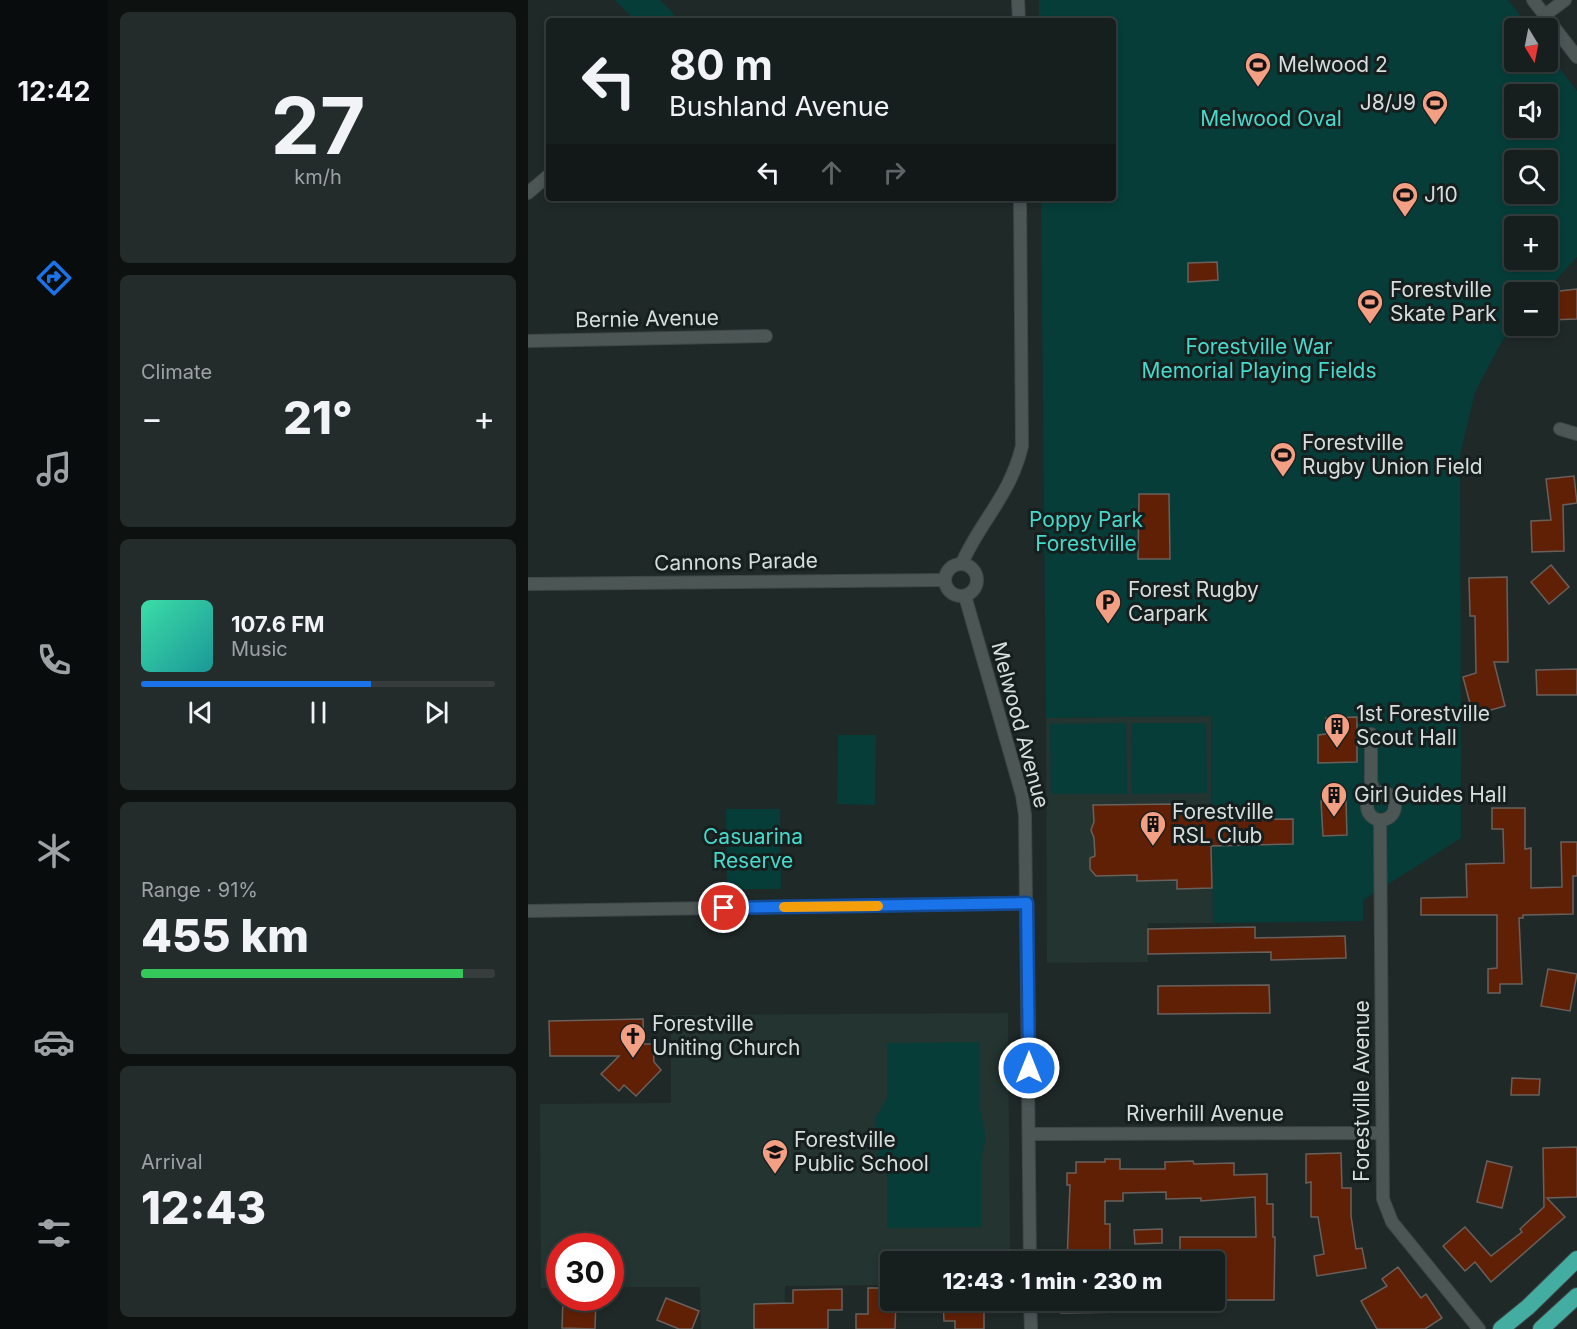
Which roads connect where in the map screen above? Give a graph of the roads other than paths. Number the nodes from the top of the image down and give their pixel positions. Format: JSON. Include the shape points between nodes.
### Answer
{"nodes":[{"id":1,"x":1018,"y":0,"type":"edge"},
{"id":2,"x":1533,"y":0,"type":"edge"},
{"id":3,"x":1565,"y":0,"type":"edge"},
{"id":4,"x":1545,"y":15,"type":"junction"},
{"id":5,"x":1019,"y":18,"type":"edge"},
{"id":6,"x":1577,"y":57,"type":"edge"},
{"id":7,"x":546,"y":178,"type":"edge"},
{"id":8,"x":528,"y":193,"type":"edge"},
{"id":9,"x":1020,"y":201,"type":"edge"},
{"id":10,"x":766,"y":336,"type":"dead end"},
{"id":11,"x":528,"y":341,"type":"edge"},
{"id":12,"x":1560,"y":429,"type":"dead end"},
{"id":13,"x":1577,"y":434,"type":"edge"},
{"id":14,"x":962,"y":563,"type":"junction"},
{"id":15,"x":945,"y":580,"type":"junction"},
{"id":16,"x":528,"y":584,"type":"edge"},
{"id":17,"x":965,"y":596,"type":"junction"},
{"id":18,"x":1371,"y":734,"type":"dead end"},
{"id":19,"x":1375,"y":793,"type":"junction"},
{"id":20,"x":1380,"y":820,"type":"junction"},
{"id":21,"x":1027,"y":903,"type":"junction"},
{"id":22,"x":528,"y":911,"type":"edge"},
{"id":23,"x":1381,"y":1132,"type":"junction"},
{"id":24,"x":1029,"y":1134,"type":"junction"},
{"id":25,"x":1030,"y":1251,"type":"edge"},
{"id":26,"x":1577,"y":1259,"type":"edge"},
{"id":27,"x":1577,"y":1296,"type":"edge"},
{"id":28,"x":1030,"y":1311,"type":"edge"},
{"id":29,"x":1030,"y":1329,"type":"edge"},
{"id":30,"x":1479,"y":1329,"type":"edge"},
{"id":31,"x":1501,"y":1329,"type":"edge"},
{"id":32,"x":1541,"y":1329,"type":"edge"}],
"edges":[{"from":1,"to":5,"type":"street"},
{"from":2,"to":4,"type":"street"},
{"from":3,"to":4,"type":"street"},
{"from":4,"to":6,"type":"street"},
{"from":7,"to":8,"type":"street"},
{"from":9,"to":14,"type":"street","via":[[1022,446],[1003,495]]},
{"from":10,"to":11,"type":"street","name":"Bernie Avenue"},
{"from":12,"to":13,"type":"street"},
{"from":14,"to":15,"type":"street","via":[[952,566]]},
{"from":14,"to":17,"type":"street","via":[[977,575],[977,585]]},
{"from":15,"to":16,"type":"street","name":"Cannons Parade"},
{"from":15,"to":17,"type":"street","via":[[951,592]]},
{"from":17,"to":21,"type":"street","name":"Melwood Avenue","via":[[1024,804]]},
{"from":18,"to":19,"type":"street","name":"Forestville Avenue","via":[[1371,782]]},
{"from":19,"to":20,"type":"street","name":"Forestville Avenue","via":[[1368,800],[1367,809]]},
{"from":19,"to":20,"type":"street","via":[[1389,794],[1395,801],[1393,814]]},
{"from":20,"to":23,"type":"street","name":"Forestville Avenue"},
{"from":21,"to":22,"type":"street"},
{"from":21,"to":24,"type":"street","name":"Melwood Avenue"},
{"from":23,"to":24,"type":"street","name":"Riverhill Avenue"},
{"from":23,"to":30,"type":"street","name":"Forestville Avenue","via":[[1386,1212]]},
{"from":24,"to":25,"type":"street","name":"Melwood Avenue"},
{"from":26,"to":31,"type":"highway"},
{"from":27,"to":32,"type":"highway"},
{"from":28,"to":29,"type":"street"}]}
